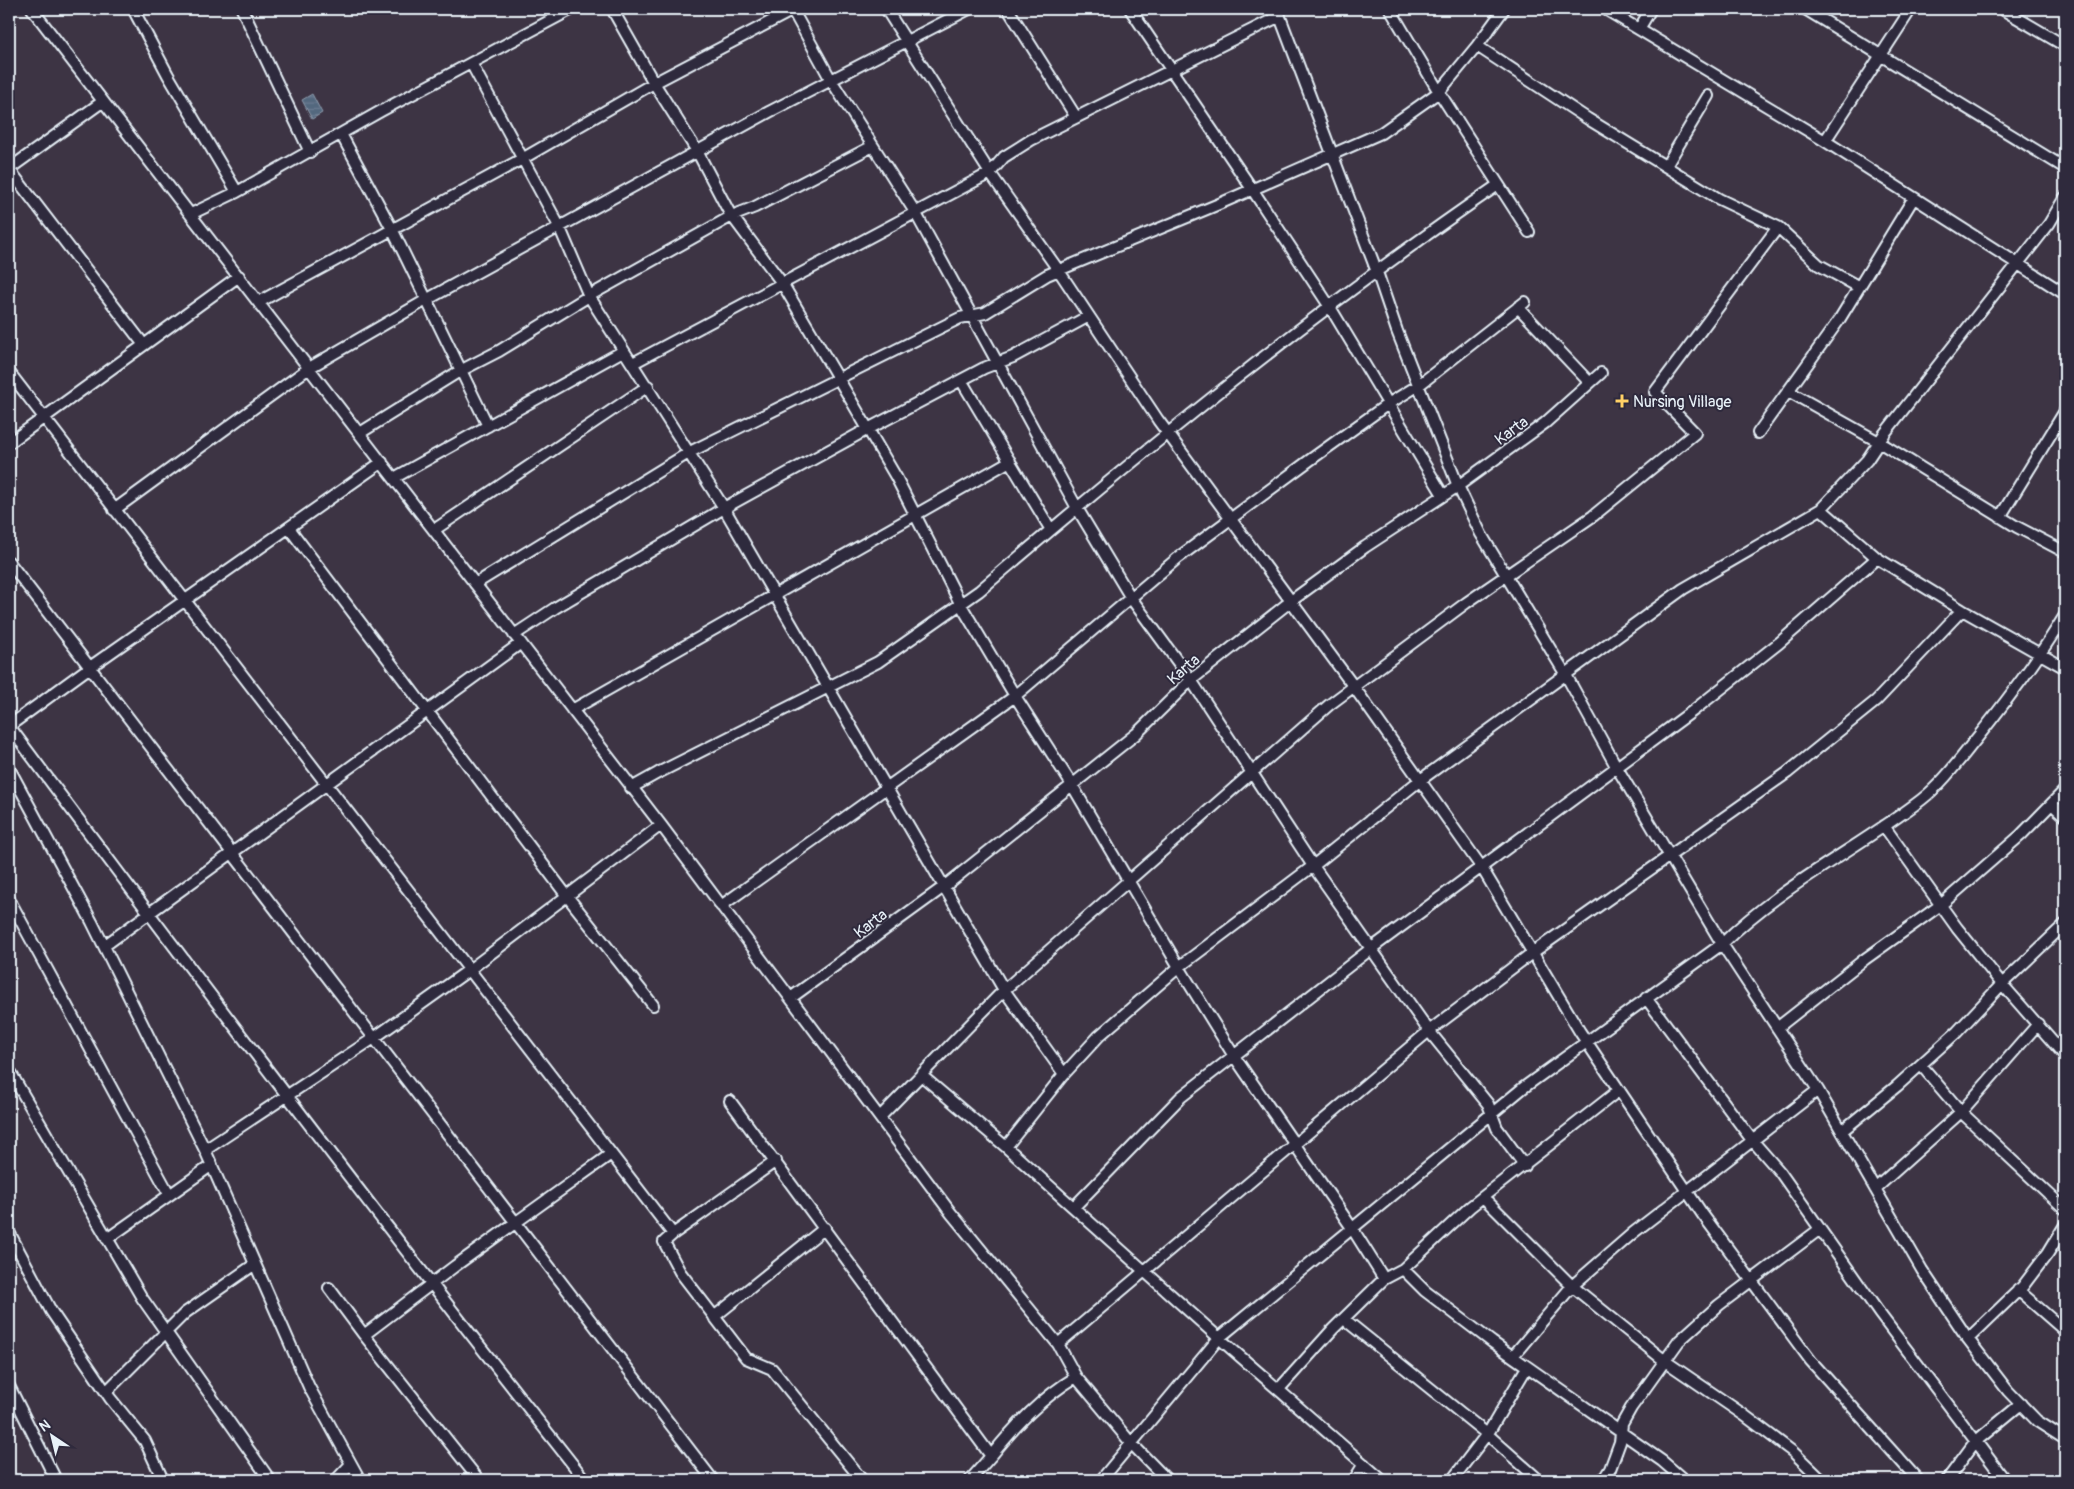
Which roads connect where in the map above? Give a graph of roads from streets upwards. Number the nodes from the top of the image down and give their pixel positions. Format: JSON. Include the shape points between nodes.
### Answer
{"nodes":[{"id":1,"x":32,"y":9,"type":"edge"},
{"id":2,"x":133,"y":9,"type":"edge"},
{"id":3,"x":242,"y":9,"type":"edge"},
{"id":4,"x":572,"y":9,"type":"edge"},
{"id":5,"x":612,"y":9,"type":"edge"},
{"id":6,"x":793,"y":9,"type":"edge"},
{"id":7,"x":886,"y":9,"type":"edge"},
{"id":8,"x":969,"y":9,"type":"edge"},
{"id":9,"x":1008,"y":9,"type":"edge"},
{"id":10,"x":1130,"y":9,"type":"edge"},
{"id":11,"x":1390,"y":9,"type":"edge"},
{"id":12,"x":1504,"y":9,"type":"edge"},
{"id":13,"x":1605,"y":9,"type":"edge"},
{"id":14,"x":1651,"y":9,"type":"edge"},
{"id":15,"x":1805,"y":9,"type":"edge"},
{"id":16,"x":1911,"y":9,"type":"edge"},
{"id":17,"x":2002,"y":9,"type":"edge"},
{"id":18,"x":1279,"y":12,"type":"edge"},
{"id":19,"x":1639,"y":29,"type":"junction"},
{"id":20,"x":908,"y":40,"type":"junction"},
{"id":21,"x":1477,"y":46,"type":"junction"},
{"id":22,"x":2065,"y":46,"type":"edge"},
{"id":23,"x":1882,"y":55,"type":"junction"},
{"id":24,"x":471,"y":63,"type":"junction"},
{"id":25,"x":1171,"y":70,"type":"junction"},
{"id":26,"x":831,"y":80,"type":"junction"},
{"id":27,"x":654,"y":83,"type":"junction"},
{"id":28,"x":1439,"y":92,"type":"junction"},
{"id":29,"x":1708,"y":96,"type":"dead end"},
{"id":30,"x":102,"y":102,"type":"junction"},
{"id":31,"x":1076,"y":117,"type":"junction"},
{"id":32,"x":341,"y":134,"type":"junction"},
{"id":33,"x":1825,"y":141,"type":"junction"},
{"id":34,"x":872,"y":146,"type":"junction"},
{"id":35,"x":697,"y":151,"type":"junction"},
{"id":36,"x":310,"y":152,"type":"junction"},
{"id":37,"x":1333,"y":154,"type":"junction"},
{"id":38,"x":522,"y":159,"type":"junction"},
{"id":39,"x":1666,"y":166,"type":"junction"},
{"id":40,"x":2065,"y":168,"type":"edge"},
{"id":41,"x":9,"y":169,"type":"edge"},
{"id":42,"x":990,"y":173,"type":"junction"},
{"id":43,"x":1498,"y":185,"type":"junction"},
{"id":44,"x":1252,"y":189,"type":"junction"},
{"id":45,"x":237,"y":192,"type":"junction"},
{"id":46,"x":2065,"y":197,"type":"edge"},
{"id":47,"x":1913,"y":199,"type":"junction"},
{"id":48,"x":915,"y":212,"type":"junction"},
{"id":49,"x":191,"y":214,"type":"junction"},
{"id":50,"x":732,"y":216,"type":"junction"},
{"id":51,"x":559,"y":226,"type":"junction"},
{"id":52,"x":1778,"y":227,"type":"junction"},
{"id":53,"x":393,"y":230,"type":"junction"},
{"id":54,"x":1529,"y":232,"type":"dead end"},
{"id":55,"x":2016,"y":264,"type":"junction"},
{"id":56,"x":1059,"y":271,"type":"junction"},
{"id":57,"x":1378,"y":272,"type":"junction"},
{"id":58,"x":239,"y":276,"type":"junction"},
{"id":59,"x":782,"y":283,"type":"junction"},
{"id":60,"x":1859,"y":287,"type":"junction"},
{"id":61,"x":2065,"y":294,"type":"edge"},
{"id":62,"x":590,"y":296,"type":"junction"},
{"id":63,"x":428,"y":299,"type":"junction"},
{"id":64,"x":259,"y":302,"type":"junction"},
{"id":65,"x":1330,"y":308,"type":"junction"},
{"id":66,"x":971,"y":316,"type":"junction"},
{"id":67,"x":1088,"y":316,"type":"junction"},
{"id":68,"x":144,"y":345,"type":"junction"},
{"id":69,"x":623,"y":351,"type":"junction"},
{"id":70,"x":633,"y":364,"type":"junction"},
{"id":71,"x":999,"y":364,"type":"junction"},
{"id":72,"x":309,"y":368,"type":"junction"},
{"id":73,"x":461,"y":370,"type":"junction"},
{"id":74,"x":9,"y":372,"type":"edge"},
{"id":75,"x":1601,"y":373,"type":"dead end"},
{"id":76,"x":838,"y":378,"type":"junction"},
{"id":77,"x":961,"y":380,"type":"junction"},
{"id":78,"x":1589,"y":382,"type":"junction"},
{"id":79,"x":1419,"y":385,"type":"junction"},
{"id":80,"x":648,"y":386,"type":"junction"},
{"id":81,"x":1788,"y":391,"type":"junction"},
{"id":82,"x":1388,"y":404,"type":"junction"},
{"id":83,"x":2065,"y":411,"type":"edge"},
{"id":84,"x":43,"y":418,"type":"junction"},
{"id":85,"x":488,"y":426,"type":"junction"},
{"id":86,"x":868,"y":429,"type":"junction"},
{"id":87,"x":360,"y":433,"type":"junction"},
{"id":88,"x":1758,"y":433,"type":"dead end"},
{"id":89,"x":1169,"y":434,"type":"junction"},
{"id":90,"x":1879,"y":442,"type":"junction"},
{"id":91,"x":9,"y":443,"type":"edge"},
{"id":92,"x":690,"y":452,"type":"junction"},
{"id":93,"x":1010,"y":461,"type":"junction"},
{"id":94,"x":382,"y":462,"type":"junction"},
{"id":95,"x":394,"y":478,"type":"junction"},
{"id":96,"x":1458,"y":486,"type":"junction"},
{"id":97,"x":1443,"y":495,"type":"junction"},
{"id":98,"x":724,"y":508,"type":"junction"},
{"id":99,"x":1078,"y":508,"type":"junction"},
{"id":100,"x":114,"y":510,"type":"junction"},
{"id":101,"x":1821,"y":510,"type":"junction"},
{"id":102,"x":917,"y":515,"type":"junction"},
{"id":103,"x":2000,"y":517,"type":"junction"},
{"id":104,"x":1231,"y":519,"type":"junction"},
{"id":105,"x":289,"y":528,"type":"junction"},
{"id":106,"x":434,"y":530,"type":"junction"},
{"id":107,"x":1051,"y":530,"type":"junction"},
{"id":108,"x":2065,"y":552,"type":"edge"},
{"id":109,"x":1877,"y":558,"type":"junction"},
{"id":110,"x":9,"y":562,"type":"edge"},
{"id":111,"x":1506,"y":576,"type":"junction"},
{"id":112,"x":475,"y":584,"type":"junction"},
{"id":113,"x":773,"y":596,"type":"junction"},
{"id":114,"x":1131,"y":598,"type":"junction"},
{"id":115,"x":184,"y":601,"type":"junction"},
{"id":116,"x":1291,"y":601,"type":"junction"},
{"id":117,"x":961,"y":605,"type":"junction"},
{"id":118,"x":1962,"y":610,"type":"junction"},
{"id":119,"x":2065,"y":615,"type":"edge"},
{"id":120,"x":514,"y":635,"type":"junction"},
{"id":121,"x":521,"y":644,"type":"junction"},
{"id":122,"x":2042,"y":653,"type":"junction"},
{"id":123,"x":90,"y":667,"type":"junction"},
{"id":124,"x":2065,"y":668,"type":"edge"},
{"id":125,"x":1566,"y":675,"type":"junction"},
{"id":126,"x":1191,"y":680,"type":"junction"},
{"id":127,"x":1354,"y":687,"type":"junction"},
{"id":128,"x":828,"y":688,"type":"junction"},
{"id":129,"x":1015,"y":696,"type":"junction"},
{"id":130,"x":572,"y":710,"type":"junction"},
{"id":131,"x":428,"y":712,"type":"junction"},
{"id":132,"x":9,"y":726,"type":"edge"},
{"id":133,"x":1616,"y":766,"type":"junction"},
{"id":134,"x":9,"y":768,"type":"edge"},
{"id":135,"x":1251,"y":773,"type":"junction"},
{"id":136,"x":1419,"y":780,"type":"junction"},
{"id":137,"x":327,"y":784,"type":"junction"},
{"id":138,"x":1072,"y":785,"type":"junction"},
{"id":139,"x":887,"y":787,"type":"junction"},
{"id":140,"x":632,"y":788,"type":"junction"},
{"id":141,"x":2065,"y":790,"type":"edge"},
{"id":142,"x":2052,"y":805,"type":"junction"},
{"id":143,"x":2065,"y":816,"type":"edge"},
{"id":144,"x":661,"y":825,"type":"junction"},
{"id":145,"x":1884,"y":826,"type":"junction"},
{"id":146,"x":232,"y":852,"type":"junction"},
{"id":147,"x":1669,"y":855,"type":"junction"},
{"id":148,"x":1313,"y":866,"type":"junction"},
{"id":149,"x":1482,"y":868,"type":"junction"},
{"id":150,"x":1127,"y":881,"type":"junction"},
{"id":151,"x":945,"y":886,"type":"junction"},
{"id":152,"x":567,"y":896,"type":"junction"},
{"id":153,"x":9,"y":899,"type":"edge"},
{"id":154,"x":1942,"y":904,"type":"junction"},
{"id":155,"x":722,"y":906,"type":"junction"},
{"id":156,"x":148,"y":913,"type":"junction"},
{"id":157,"x":2065,"y":924,"type":"edge"},
{"id":158,"x":1722,"y":944,"type":"junction"},
{"id":159,"x":104,"y":946,"type":"junction"},
{"id":160,"x":1372,"y":948,"type":"junction"},
{"id":161,"x":1532,"y":953,"type":"junction"},
{"id":162,"x":1179,"y":967,"type":"junction"},
{"id":163,"x":469,"y":970,"type":"junction"},
{"id":164,"x":2002,"y":984,"type":"junction"},
{"id":165,"x":1004,"y":990,"type":"junction"},
{"id":166,"x":792,"y":998,"type":"junction"},
{"id":167,"x":1646,"y":998,"type":"junction"},
{"id":168,"x":653,"y":1005,"type":"dead end"},
{"id":169,"x":2038,"y":1024,"type":"junction"},
{"id":170,"x":1777,"y":1028,"type":"junction"},
{"id":171,"x":1429,"y":1031,"type":"junction"},
{"id":172,"x":374,"y":1038,"type":"junction"},
{"id":173,"x":1586,"y":1041,"type":"junction"},
{"id":174,"x":1234,"y":1056,"type":"junction"},
{"id":175,"x":2065,"y":1056,"type":"edge"},
{"id":176,"x":1921,"y":1065,"type":"junction"},
{"id":177,"x":9,"y":1070,"type":"edge"},
{"id":178,"x":1064,"y":1074,"type":"junction"},
{"id":179,"x":921,"y":1075,"type":"junction"},
{"id":180,"x":1818,"y":1090,"type":"junction"},
{"id":181,"x":1618,"y":1091,"type":"junction"},
{"id":182,"x":287,"y":1094,"type":"junction"},
{"id":183,"x":730,"y":1100,"type":"dead end"},
{"id":184,"x":1961,"y":1112,"type":"junction"},
{"id":185,"x":1491,"y":1115,"type":"junction"},
{"id":186,"x":881,"y":1116,"type":"junction"},
{"id":187,"x":1842,"y":1131,"type":"junction"},
{"id":188,"x":1752,"y":1140,"type":"junction"},
{"id":189,"x":1294,"y":1145,"type":"junction"},
{"id":190,"x":1006,"y":1146,"type":"junction"},
{"id":191,"x":205,"y":1150,"type":"junction"},
{"id":192,"x":610,"y":1154,"type":"junction"},
{"id":193,"x":776,"y":1161,"type":"junction"},
{"id":194,"x":212,"y":1165,"type":"junction"},
{"id":195,"x":1525,"y":1166,"type":"junction"},
{"id":196,"x":1875,"y":1189,"type":"junction"},
{"id":197,"x":1686,"y":1192,"type":"junction"},
{"id":198,"x":169,"y":1194,"type":"junction"},
{"id":199,"x":1483,"y":1197,"type":"junction"},
{"id":200,"x":1074,"y":1207,"type":"junction"},
{"id":201,"x":2065,"y":1210,"type":"edge"},
{"id":202,"x":514,"y":1224,"type":"junction"},
{"id":203,"x":2065,"y":1225,"type":"edge"},
{"id":204,"x":825,"y":1228,"type":"junction"},
{"id":205,"x":1352,"y":1228,"type":"junction"},
{"id":206,"x":1820,"y":1229,"type":"junction"},
{"id":207,"x":9,"y":1232,"type":"edge"},
{"id":208,"x":672,"y":1234,"type":"junction"},
{"id":209,"x":107,"y":1239,"type":"junction"},
{"id":210,"x":254,"y":1264,"type":"junction"},
{"id":211,"x":1403,"y":1269,"type":"junction"},
{"id":212,"x":1146,"y":1272,"type":"junction"},
{"id":213,"x":1384,"y":1279,"type":"junction"},
{"id":214,"x":1751,"y":1281,"type":"junction"},
{"id":215,"x":430,"y":1285,"type":"junction"},
{"id":216,"x":1572,"y":1286,"type":"junction"},
{"id":217,"x":329,"y":1288,"type":"dead end"},
{"id":218,"x":2018,"y":1290,"type":"junction"},
{"id":219,"x":714,"y":1317,"type":"junction"},
{"id":220,"x":1344,"y":1319,"type":"junction"},
{"id":221,"x":2065,"y":1331,"type":"edge"},
{"id":222,"x":167,"y":1332,"type":"junction"},
{"id":223,"x":364,"y":1335,"type":"junction"},
{"id":224,"x":1219,"y":1338,"type":"junction"},
{"id":225,"x":1968,"y":1339,"type":"junction"},
{"id":226,"x":1058,"y":1344,"type":"junction"},
{"id":227,"x":1513,"y":1356,"type":"junction"},
{"id":228,"x":1665,"y":1361,"type":"junction"},
{"id":229,"x":1527,"y":1367,"type":"junction"},
{"id":230,"x":1076,"y":1377,"type":"junction"},
{"id":231,"x":9,"y":1386,"type":"edge"},
{"id":232,"x":1279,"y":1388,"type":"junction"},
{"id":233,"x":106,"y":1392,"type":"junction"},
{"id":234,"x":2021,"y":1404,"type":"junction"},
{"id":235,"x":18,"y":1406,"type":"junction"},
{"id":236,"x":9,"y":1411,"type":"edge"},
{"id":237,"x":1621,"y":1432,"type":"junction"},
{"id":238,"x":1487,"y":1434,"type":"junction"},
{"id":239,"x":2065,"y":1439,"type":"edge"},
{"id":240,"x":1975,"y":1442,"type":"junction"},
{"id":241,"x":1131,"y":1443,"type":"junction"},
{"id":242,"x":991,"y":1456,"type":"junction"},
{"id":243,"x":351,"y":1464,"type":"junction"},
{"id":244,"x":1364,"y":1464,"type":"junction"},
{"id":245,"x":56,"y":1480,"type":"edge"},
{"id":246,"x":163,"y":1480,"type":"edge"},
{"id":247,"x":270,"y":1480,"type":"edge"},
{"id":248,"x":336,"y":1480,"type":"edge"},
{"id":249,"x":360,"y":1480,"type":"edge"},
{"id":250,"x":478,"y":1480,"type":"edge"},
{"id":251,"x":585,"y":1480,"type":"edge"},
{"id":252,"x":713,"y":1480,"type":"edge"},
{"id":253,"x":862,"y":1480,"type":"edge"},
{"id":254,"x":970,"y":1480,"type":"edge"},
{"id":255,"x":1101,"y":1480,"type":"edge"},
{"id":256,"x":1167,"y":1480,"type":"edge"},
{"id":257,"x":1354,"y":1480,"type":"edge"},
{"id":258,"x":1382,"y":1480,"type":"edge"},
{"id":259,"x":1452,"y":1480,"type":"edge"},
{"id":260,"x":1539,"y":1480,"type":"edge"},
{"id":261,"x":1604,"y":1480,"type":"edge"},
{"id":262,"x":1684,"y":1480,"type":"edge"},
{"id":263,"x":1822,"y":1480,"type":"edge"},
{"id":264,"x":1918,"y":1480,"type":"edge"},
{"id":265,"x":1947,"y":1480,"type":"edge"},
{"id":266,"x":2005,"y":1480,"type":"edge"}],
"edges":[{"from":1,"to":30,"type":"street"},
{"from":2,"to":45,"type":"street"},
{"from":3,"to":36,"type":"street"},
{"from":4,"to":24,"type":"street"},
{"from":5,"to":27,"type":"street"},
{"from":6,"to":26,"type":"street"},
{"from":6,"to":27,"type":"street"},
{"from":7,"to":20,"type":"street"},
{"from":8,"to":20,"type":"street"},
{"from":9,"to":31,"type":"street"},
{"from":10,"to":25,"type":"street"},
{"from":11,"to":28,"type":"street"},
{"from":12,"to":21,"type":"street"},
{"from":13,"to":19,"type":"street"},
{"from":14,"to":19,"type":"street"},
{"from":15,"to":23,"type":"street"},
{"from":16,"to":23,"type":"street"},
{"from":17,"to":22,"type":"street"},
{"from":18,"to":25,"type":"street"},
{"from":18,"to":37,"type":"street"},
{"from":19,"to":33,"type":"street"},
{"from":20,"to":26,"type":"street"},
{"from":20,"to":42,"type":"street"},
{"from":21,"to":28,"type":"street"},
{"from":21,"to":39,"type":"street"},
{"from":23,"to":33,"type":"street"},
{"from":23,"to":40,"type":"street"},
{"from":24,"to":32,"type":"street"},
{"from":24,"to":38,"type":"street"},
{"from":25,"to":31,"type":"street"},
{"from":25,"to":44,"type":"street"},
{"from":26,"to":34,"type":"street"},
{"from":26,"to":35,"type":"street"},
{"from":27,"to":35,"type":"street"},
{"from":27,"to":38,"type":"street"},
{"from":28,"to":37,"type":"street","via":[[1381,133]]},
{"from":28,"to":43,"type":"street"},
{"from":29,"to":39,"type":"street"},
{"from":30,"to":41,"type":"street"},
{"from":30,"to":49,"type":"street"},
{"from":31,"to":42,"type":"street","via":[[1004,157]]},
{"from":32,"to":36,"type":"street"},
{"from":32,"to":53,"type":"street"},
{"from":33,"to":47,"type":"street"},
{"from":34,"to":48,"type":"street"},
{"from":34,"to":50,"type":"street"},
{"from":35,"to":50,"type":"street"},
{"from":35,"to":51,"type":"street"},
{"from":36,"to":45,"type":"street"},
{"from":37,"to":44,"type":"street"},
{"from":37,"to":57,"type":"street"},
{"from":38,"to":51,"type":"street"},
{"from":38,"to":53,"type":"street"},
{"from":39,"to":52,"type":"street","via":[[1719,199]]},
{"from":41,"to":68,"type":"street"},
{"from":42,"to":48,"type":"street"},
{"from":42,"to":56,"type":"street"},
{"from":43,"to":54,"type":"street"},
{"from":43,"to":57,"type":"street","via":[[1406,248]]},
{"from":44,"to":56,"type":"street"},
{"from":44,"to":65,"type":"street"},
{"from":45,"to":49,"type":"street"},
{"from":46,"to":55,"type":"street","via":[[2049,224]]},
{"from":47,"to":55,"type":"street"},
{"from":47,"to":60,"type":"street"},
{"from":48,"to":59,"type":"street"},
{"from":48,"to":66,"type":"street"},
{"from":49,"to":58,"type":"street"},
{"from":50,"to":59,"type":"street"},
{"from":50,"to":62,"type":"street"},
{"from":51,"to":62,"type":"street"},
{"from":51,"to":63,"type":"street"},
{"from":52,"to":60,"type":"street","via":[[1819,265]]},
{"from":52,"to":111,"type":"street","via":[[1655,392],[1695,433],[1593,516]]},
{"from":53,"to":63,"type":"street"},
{"from":53,"to":64,"type":"street"},
{"from":55,"to":61,"type":"street"},
{"from":55,"to":90,"type":"street"},
{"from":56,"to":66,"type":"street","via":[[985,313]]},
{"from":56,"to":67,"type":"street"},
{"from":57,"to":65,"type":"street"},
{"from":57,"to":79,"type":"street"},
{"from":58,"to":64,"type":"street"},
{"from":58,"to":68,"type":"street"},
{"from":59,"to":70,"type":"street"},
{"from":59,"to":76,"type":"street"},
{"from":60,"to":81,"type":"street"},
{"from":62,"to":69,"type":"street"},
{"from":62,"to":73,"type":"street"},
{"from":63,"to":72,"type":"street"},
{"from":63,"to":73,"type":"street"},
{"from":64,"to":72,"type":"street"},
{"from":65,"to":82,"type":"street"},
{"from":65,"to":89,"type":"street","via":[[1262,358]]},
{"from":66,"to":71,"type":"street"},
{"from":66,"to":76,"type":"street","via":[[960,318]]},
{"from":67,"to":71,"type":"street"},
{"from":67,"to":89,"type":"street"},
{"from":68,"to":84,"type":"street"},
{"from":69,"to":70,"type":"street"},
{"from":69,"to":85,"type":"street"},
{"from":70,"to":80,"type":"street"},
{"from":71,"to":77,"type":"street"},
{"from":71,"to":99,"type":"street"},
{"from":72,"to":87,"type":"street"},
{"from":72,"to":100,"type":"street"},
{"from":73,"to":85,"type":"street"},
{"from":73,"to":87,"type":"street"},
{"from":74,"to":84,"type":"street"},
{"from":75,"to":78,"type":"street","name":"Karta"},
{"from":76,"to":86,"type":"street"},
{"from":76,"to":92,"type":"street"},
{"from":77,"to":86,"type":"street"},
{"from":77,"to":93,"type":"street"},
{"from":78,"to":79,"type":"street","via":[[1522,305]]},
{"from":78,"to":96,"type":"street","name":"Karta","via":[[1545,423]]},
{"from":79,"to":82,"type":"street"},
{"from":79,"to":96,"type":"street"},
{"from":80,"to":92,"type":"street"},
{"from":80,"to":106,"type":"street"},
{"from":81,"to":88,"type":"street"},
{"from":81,"to":90,"type":"street"},
{"from":82,"to":97,"type":"street"},
{"from":82,"to":104,"type":"street"},
{"from":83,"to":103,"type":"street"},
{"from":84,"to":91,"type":"street"},
{"from":84,"to":100,"type":"street"},
{"from":85,"to":95,"type":"street"},
{"from":86,"to":98,"type":"street"},
{"from":86,"to":102,"type":"street"},
{"from":87,"to":94,"type":"street"},
{"from":89,"to":99,"type":"street"},
{"from":89,"to":104,"type":"street"},
{"from":90,"to":101,"type":"street","via":[[1867,460]]},
{"from":90,"to":103,"type":"street"},
{"from":92,"to":98,"type":"street"},
{"from":92,"to":112,"type":"street"},
{"from":93,"to":102,"type":"street"},
{"from":93,"to":107,"type":"street"},
{"from":94,"to":95,"type":"street"},
{"from":94,"to":105,"type":"street"},
{"from":95,"to":106,"type":"street"},
{"from":96,"to":97,"type":"street","name":"Karta"},
{"from":96,"to":111,"type":"street"},
{"from":97,"to":116,"type":"street","name":"Karta"},
{"from":98,"to":113,"type":"street"},
{"from":98,"to":120,"type":"street"},
{"from":99,"to":107,"type":"street"},
{"from":99,"to":114,"type":"street"},
{"from":100,"to":115,"type":"street"},
{"from":101,"to":109,"type":"street"},
{"from":101,"to":125,"type":"street","via":[[1683,589]]},
{"from":102,"to":113,"type":"street"},
{"from":102,"to":117,"type":"street"},
{"from":103,"to":108,"type":"street"},
{"from":104,"to":114,"type":"street"},
{"from":104,"to":116,"type":"street"},
{"from":105,"to":115,"type":"street"},
{"from":105,"to":131,"type":"street"},
{"from":106,"to":112,"type":"street"},
{"from":107,"to":117,"type":"street"},
{"from":109,"to":118,"type":"street"},
{"from":109,"to":133,"type":"street","via":[[1772,648]]},
{"from":110,"to":123,"type":"street"},
{"from":111,"to":125,"type":"street"},
{"from":111,"to":127,"type":"street"},
{"from":112,"to":120,"type":"street"},
{"from":113,"to":128,"type":"street"},
{"from":113,"to":130,"type":"street"},
{"from":114,"to":126,"type":"street"},
{"from":114,"to":129,"type":"street"},
{"from":115,"to":123,"type":"street"},
{"from":115,"to":137,"type":"street"},
{"from":116,"to":126,"type":"street","name":"Karta"},
{"from":116,"to":127,"type":"street"},
{"from":117,"to":128,"type":"street","via":[[878,662]]},
{"from":117,"to":129,"type":"street"},
{"from":118,"to":122,"type":"street"},
{"from":118,"to":147,"type":"street","via":[[1876,701],[1787,773]]},
{"from":119,"to":122,"type":"street"},
{"from":120,"to":121,"type":"street"},
{"from":121,"to":130,"type":"street"},
{"from":121,"to":131,"type":"street"},
{"from":122,"to":124,"type":"street"},
{"from":122,"to":145,"type":"street","via":[[1950,772],[1922,799]]},
{"from":123,"to":132,"type":"street"},
{"from":123,"to":146,"type":"street"},
{"from":125,"to":133,"type":"street"},
{"from":125,"to":136,"type":"street"},
{"from":126,"to":135,"type":"street"},
{"from":126,"to":138,"type":"street","name":"Karta","via":[[1136,734]]},
{"from":127,"to":135,"type":"street"},
{"from":127,"to":136,"type":"street"},
{"from":128,"to":139,"type":"street"},
{"from":128,"to":140,"type":"street"},
{"from":129,"to":138,"type":"street"},
{"from":129,"to":139,"type":"street"},
{"from":130,"to":140,"type":"street"},
{"from":131,"to":137,"type":"street"},
{"from":131,"to":152,"type":"street"},
{"from":132,"to":156,"type":"street"},
{"from":133,"to":147,"type":"street"},
{"from":133,"to":149,"type":"street"},
{"from":134,"to":159,"type":"street"},
{"from":135,"to":148,"type":"street"},
{"from":135,"to":150,"type":"street"},
{"from":136,"to":148,"type":"street"},
{"from":136,"to":149,"type":"street"},
{"from":137,"to":146,"type":"street"},
{"from":137,"to":163,"type":"street"},
{"from":138,"to":150,"type":"street"},
{"from":138,"to":151,"type":"street","name":"Karta"},
{"from":139,"to":151,"type":"street"},
{"from":139,"to":155,"type":"street"},
{"from":140,"to":144,"type":"street"},
{"from":141,"to":142,"type":"street"},
{"from":142,"to":143,"type":"street"},
{"from":142,"to":154,"type":"street"},
{"from":144,"to":152,"type":"street"},
{"from":144,"to":155,"type":"street"},
{"from":145,"to":154,"type":"street"},
{"from":145,"to":158,"type":"street","via":[[1801,881]]},
{"from":146,"to":156,"type":"street"},
{"from":146,"to":172,"type":"street"},
{"from":147,"to":158,"type":"street"},
{"from":147,"to":161,"type":"street"},
{"from":148,"to":160,"type":"street"},
{"from":148,"to":162,"type":"street"},
{"from":149,"to":160,"type":"street"},
{"from":149,"to":161,"type":"street"},
{"from":150,"to":162,"type":"street"},
{"from":150,"to":165,"type":"street"},
{"from":151,"to":165,"type":"street"},
{"from":151,"to":166,"type":"street","name":"Karta"},
{"from":152,"to":163,"type":"street"},
{"from":152,"to":168,"type":"street"},
{"from":153,"to":198,"type":"street"},
{"from":154,"to":164,"type":"street"},
{"from":154,"to":170,"type":"street","via":[[1865,958]]},
{"from":155,"to":166,"type":"street"},
{"from":156,"to":159,"type":"street"},
{"from":156,"to":182,"type":"street"},
{"from":157,"to":164,"type":"street"},
{"from":158,"to":167,"type":"street"},
{"from":158,"to":170,"type":"street"},
{"from":159,"to":191,"type":"street"},
{"from":160,"to":171,"type":"street"},
{"from":160,"to":174,"type":"street"},
{"from":161,"to":171,"type":"street"},
{"from":161,"to":173,"type":"street"},
{"from":162,"to":174,"type":"street"},
{"from":162,"to":178,"type":"street","via":[[1107,1030]]},
{"from":163,"to":172,"type":"street"},
{"from":163,"to":192,"type":"street"},
{"from":164,"to":169,"type":"street"},
{"from":164,"to":176,"type":"street"},
{"from":165,"to":178,"type":"street"},
{"from":165,"to":179,"type":"street"},
{"from":166,"to":186,"type":"street"},
{"from":167,"to":173,"type":"street"},
{"from":167,"to":188,"type":"street"},
{"from":169,"to":175,"type":"street"},
{"from":169,"to":184,"type":"street"},
{"from":170,"to":180,"type":"street"},
{"from":171,"to":185,"type":"street","via":[[1488,1104]]},
{"from":171,"to":189,"type":"street"},
{"from":172,"to":182,"type":"street"},
{"from":172,"to":202,"type":"street"},
{"from":173,"to":181,"type":"street"},
{"from":173,"to":185,"type":"street"},
{"from":174,"to":189,"type":"street"},
{"from":174,"to":200,"type":"street","via":[[1181,1097]]},
{"from":176,"to":184,"type":"street"},
{"from":176,"to":187,"type":"street"},
{"from":177,"to":209,"type":"street"},
{"from":178,"to":190,"type":"street"},
{"from":179,"to":186,"type":"street"},
{"from":179,"to":190,"type":"street"},
{"from":180,"to":187,"type":"street"},
{"from":180,"to":188,"type":"street"},
{"from":181,"to":195,"type":"street"},
{"from":181,"to":197,"type":"street"},
{"from":182,"to":191,"type":"street"},
{"from":182,"to":215,"type":"street"},
{"from":183,"to":193,"type":"street"},
{"from":184,"to":196,"type":"street"},
{"from":184,"to":201,"type":"street"},
{"from":185,"to":195,"type":"street","via":[[1496,1128]]},
{"from":185,"to":205,"type":"street"},
{"from":186,"to":226,"type":"street","via":[[952,1213]]},
{"from":187,"to":196,"type":"street"},
{"from":188,"to":197,"type":"street"},
{"from":188,"to":206,"type":"street","via":[[1780,1172]]},
{"from":189,"to":205,"type":"street"},
{"from":189,"to":212,"type":"street"},
{"from":190,"to":200,"type":"street"},
{"from":191,"to":194,"type":"street"},
{"from":192,"to":202,"type":"street"},
{"from":192,"to":208,"type":"street"},
{"from":193,"to":204,"type":"street"},
{"from":193,"to":208,"type":"street"},
{"from":194,"to":198,"type":"street"},
{"from":194,"to":210,"type":"street"},
{"from":195,"to":199,"type":"street"},
{"from":196,"to":225,"type":"street","via":[[1922,1270]]},
{"from":197,"to":214,"type":"street"},
{"from":197,"to":216,"type":"street"},
{"from":198,"to":209,"type":"street"},
{"from":199,"to":211,"type":"street"},
{"from":199,"to":216,"type":"street"},
{"from":200,"to":212,"type":"street"},
{"from":202,"to":215,"type":"street"},
{"from":202,"to":252,"type":"street"},
{"from":203,"to":218,"type":"street","via":[[2048,1253]]},
{"from":204,"to":219,"type":"street"},
{"from":204,"to":242,"type":"street"},
{"from":205,"to":213,"type":"street"},
{"from":205,"to":224,"type":"street"},
{"from":206,"to":214,"type":"street"},
{"from":206,"to":240,"type":"street"},
{"from":207,"to":233,"type":"street","via":[[51,1312]]},
{"from":208,"to":219,"type":"street","via":[[664,1242],[669,1252]]},
{"from":209,"to":222,"type":"street","via":[[142,1298]]},
{"from":210,"to":222,"type":"street","via":[[185,1313]]},
{"from":210,"to":243,"type":"street","via":[[309,1387]]},
{"from":211,"to":213,"type":"street"},
{"from":211,"to":227,"type":"street","via":[[1425,1291]]},
{"from":212,"to":224,"type":"street"},
{"from":212,"to":226,"type":"street"},
{"from":213,"to":220,"type":"street"},
{"from":214,"to":228,"type":"street","via":[[1679,1340]]},
{"from":214,"to":264,"type":"street","via":[[1811,1362]]},
{"from":215,"to":223,"type":"street"},
{"from":215,"to":251,"type":"street"},
{"from":216,"to":227,"type":"street"},
{"from":216,"to":228,"type":"street"},
{"from":217,"to":223,"type":"street"},
{"from":218,"to":221,"type":"street"},
{"from":218,"to":225,"type":"street"},
{"from":219,"to":253,"type":"street","via":[[746,1358],[772,1368]]},
{"from":220,"to":232,"type":"street"},
{"from":220,"to":238,"type":"street"},
{"from":222,"to":233,"type":"street"},
{"from":222,"to":247,"type":"street"},
{"from":223,"to":250,"type":"street"},
{"from":224,"to":232,"type":"street"},
{"from":224,"to":241,"type":"street"},
{"from":225,"to":234,"type":"street"},
{"from":226,"to":230,"type":"street"},
{"from":227,"to":229,"type":"street"},
{"from":228,"to":237,"type":"street","via":[[1630,1408]]},
{"from":228,"to":263,"type":"street","via":[[1794,1452]]},
{"from":229,"to":237,"type":"street"},
{"from":229,"to":238,"type":"street"},
{"from":230,"to":241,"type":"street"},
{"from":230,"to":242,"type":"street","via":[[1052,1392],[1017,1424]]},
{"from":231,"to":235,"type":"street"},
{"from":232,"to":244,"type":"street"},
{"from":233,"to":246,"type":"street","via":[[145,1441]]},
{"from":234,"to":239,"type":"street","via":[[2037,1420]]},
{"from":234,"to":240,"type":"street"},
{"from":235,"to":236,"type":"street"},
{"from":235,"to":245,"type":"street"},
{"from":237,"to":261,"type":"street"},
{"from":237,"to":262,"type":"street"},
{"from":238,"to":259,"type":"street"},
{"from":238,"to":260,"type":"street"},
{"from":240,"to":265,"type":"street"},
{"from":240,"to":266,"type":"street"},
{"from":241,"to":255,"type":"street"},
{"from":241,"to":256,"type":"street"},
{"from":242,"to":254,"type":"street"},
{"from":243,"to":248,"type":"street"},
{"from":243,"to":249,"type":"street"},
{"from":244,"to":257,"type":"street"},
{"from":244,"to":258,"type":"street"}]}
